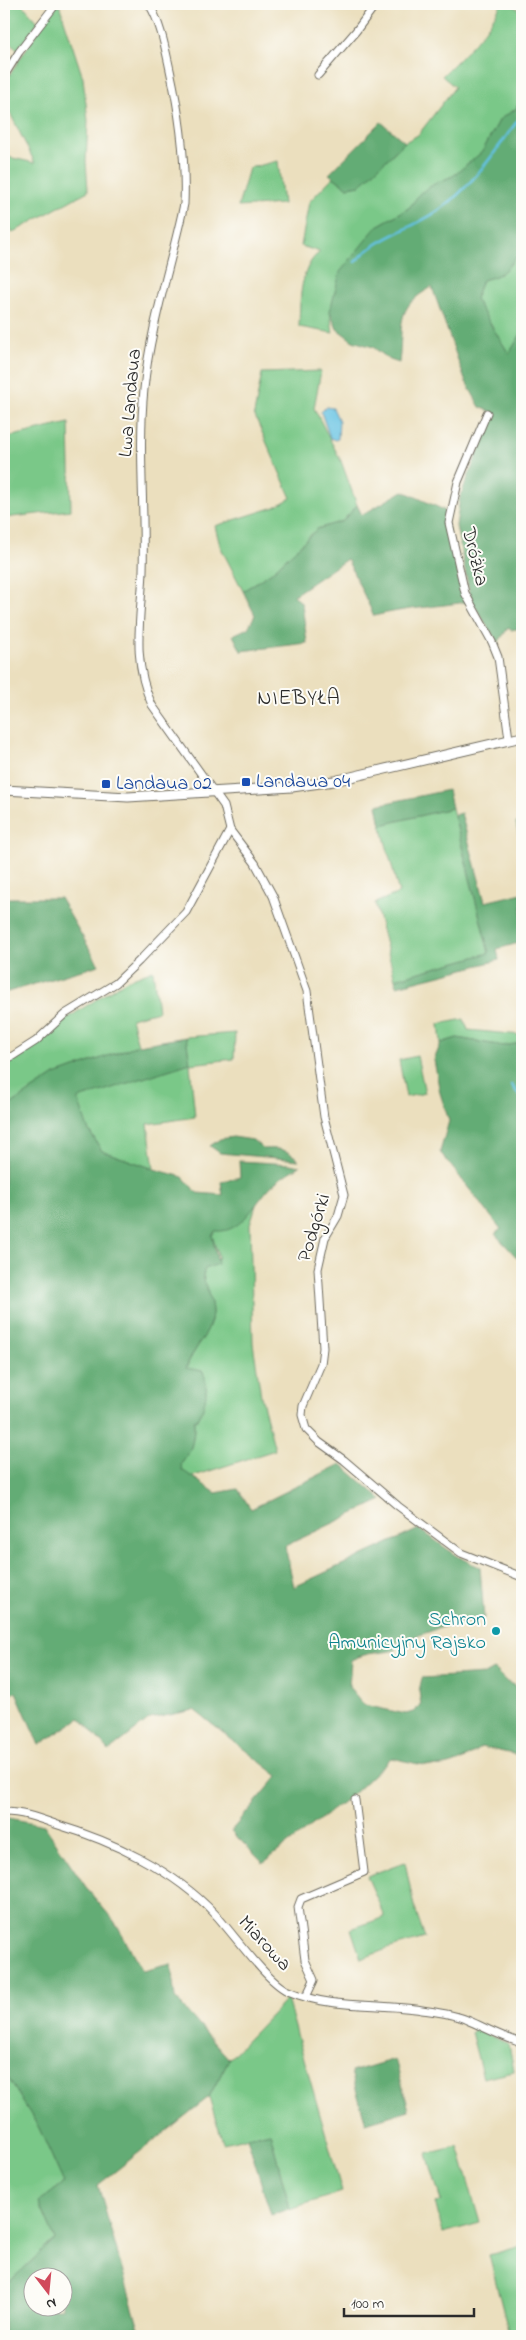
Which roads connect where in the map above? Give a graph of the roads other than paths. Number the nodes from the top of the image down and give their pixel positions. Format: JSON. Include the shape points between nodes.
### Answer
{"nodes":[{"id":1,"x":56,"y":4,"type":"edge"},
{"id":2,"x":149,"y":4,"type":"edge"},
{"id":3,"x":376,"y":4,"type":"edge"},
{"id":4,"x":318,"y":75,"type":"dead end"},
{"id":5,"x":4,"y":76,"type":"edge"},
{"id":6,"x":487,"y":413,"type":"dead end"},
{"id":7,"x":522,"y":737,"type":"edge"},
{"id":8,"x":508,"y":739,"type":"junction"},
{"id":9,"x":4,"y":790,"type":"edge"},
{"id":10,"x":214,"y":792,"type":"junction"},
{"id":11,"x":230,"y":830,"type":"junction"},
{"id":12,"x":4,"y":1060,"type":"edge"},
{"id":13,"x":522,"y":1577,"type":"edge"},
{"id":14,"x":355,"y":1800,"type":"dead end"},
{"id":15,"x":4,"y":1812,"type":"edge"},
{"id":16,"x":306,"y":1997,"type":"junction"},
{"id":17,"x":522,"y":2043,"type":"edge"}],
"edges":[{"from":1,"to":5,"type":"street"},
{"from":2,"to":10,"type":"street","name":"Lwa Landaua","via":[[162,34],[178,105],[185,178],[184,204],[144,389],[143,570],[138,660],[144,688],[152,705]]},
{"from":3,"to":4,"type":"street"},
{"from":6,"to":8,"type":"street","name":"Dróżka","via":[[458,482],[449,523],[464,593],[498,657]]},
{"from":7,"to":8,"type":"street"},
{"from":8,"to":10,"type":"street","via":[[334,781]]},
{"from":9,"to":10,"type":"street","via":[[128,797]]},
{"from":10,"to":11,"type":"street","name":"Podgórki","via":[[224,806]]},
{"from":11,"to":12,"type":"street","via":[[186,912],[139,961],[116,983],[65,1014],[36,1041]]},
{"from":11,"to":13,"type":"street","name":"Podgórki","via":[[256,863],[273,896],[307,991],[324,1117],[344,1195],[338,1216],[325,1238],[318,1269],[323,1348],[321,1364],[303,1406],[306,1428],[398,1506],[461,1552]]},
{"from":14,"to":16,"type":"street","via":[[364,1872],[301,1899],[298,1907],[305,1960],[314,1980]]},
{"from":15,"to":16,"type":"street","name":"Miarowa","via":[[18,1812],[62,1826],[134,1854],[202,1900],[259,1966],[286,1990]]},
{"from":16,"to":17,"type":"street","name":"Miarowa","via":[[454,2016]]}]}
